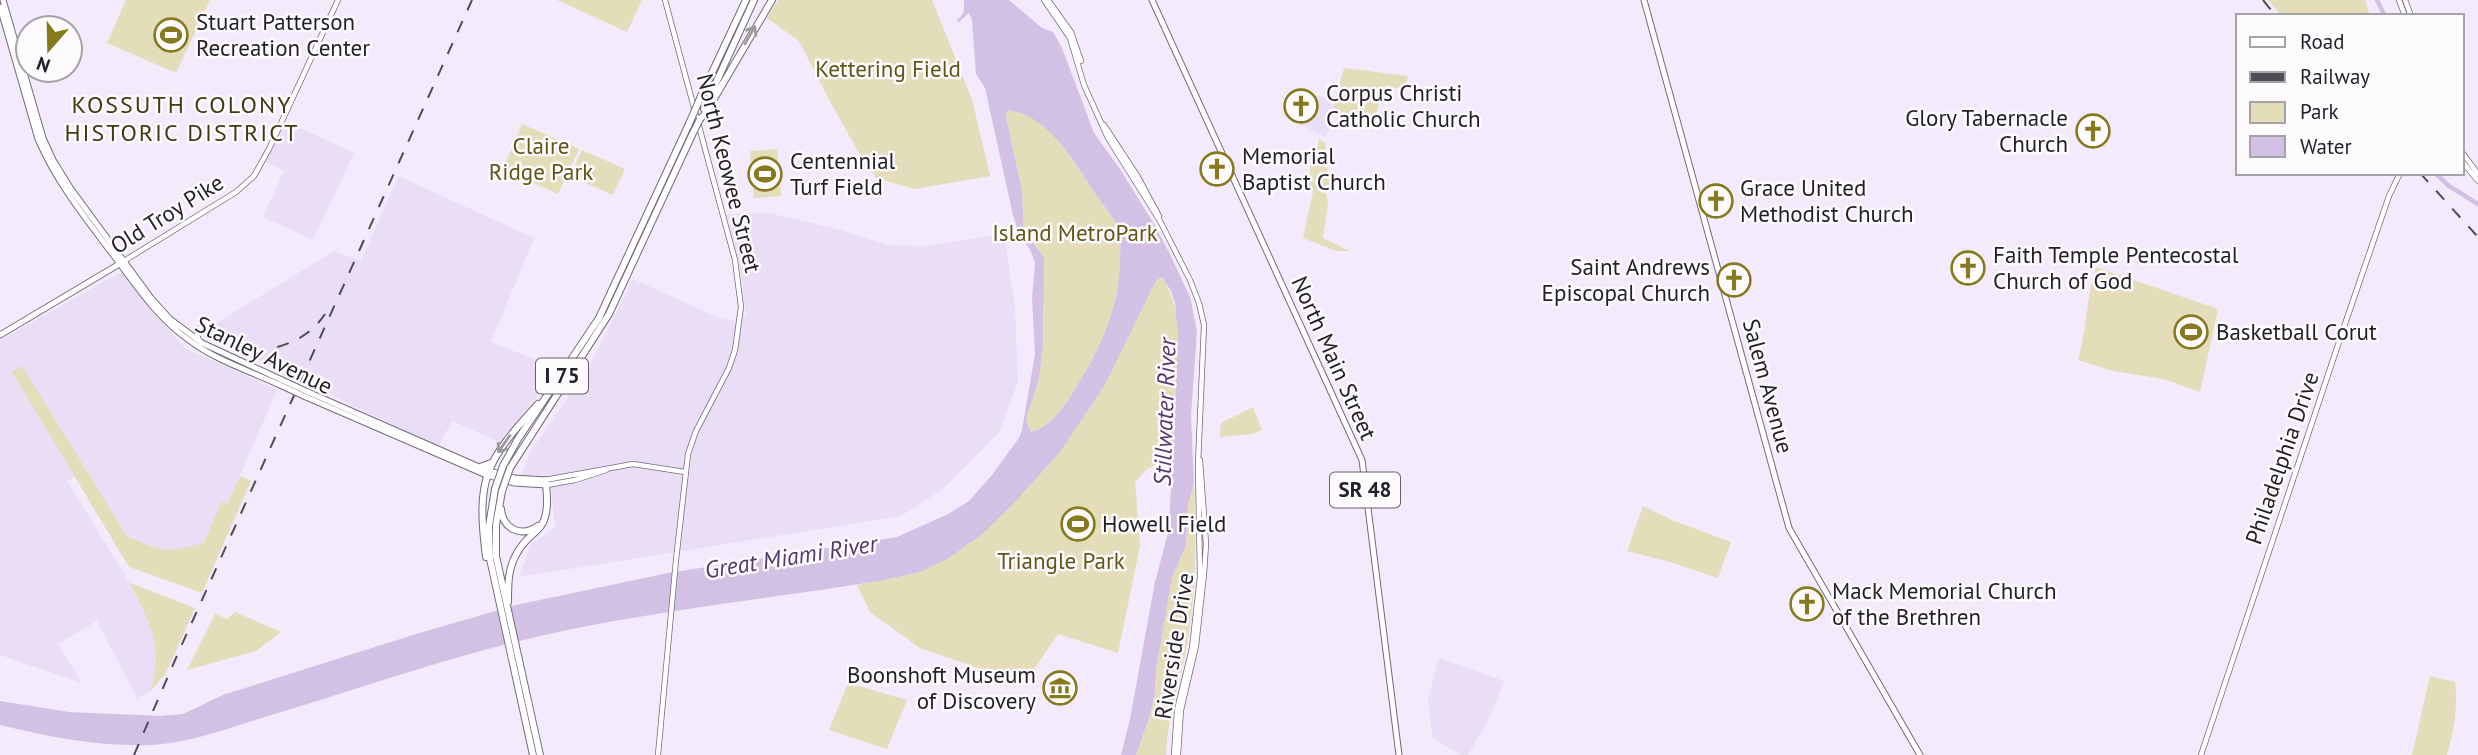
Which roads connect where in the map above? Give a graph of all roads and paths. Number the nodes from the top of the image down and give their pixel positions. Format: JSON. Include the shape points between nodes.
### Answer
{"nodes":[{"id":1,"x":338,"y":0,"type":"edge"},
{"id":2,"x":666,"y":0,"type":"edge"},
{"id":3,"x":756,"y":0,"type":"edge"},
{"id":4,"x":772,"y":0,"type":"edge"},
{"id":5,"x":1046,"y":0,"type":"edge"},
{"id":6,"x":1152,"y":0,"type":"edge"},
{"id":7,"x":1644,"y":0,"type":"edge"},
{"id":8,"x":745,"y":1,"type":"edge"},
{"id":9,"x":3,"y":2,"type":"edge"},
{"id":10,"x":703,"y":114,"type":"junction"},
{"id":11,"x":2464,"y":155,"type":"edge"},
{"id":12,"x":2464,"y":164,"type":"edge"},
{"id":13,"x":2478,"y":174,"type":"edge"},
{"id":14,"x":2399,"y":175,"type":"edge"},
{"id":15,"x":2478,"y":181,"type":"edge"},
{"id":16,"x":122,"y":262,"type":"junction"},
{"id":17,"x":626,"y":269,"type":"junction"},
{"id":18,"x":619,"y":285,"type":"junction"},
{"id":19,"x":200,"y":328,"type":"dead end"},
{"id":20,"x":0,"y":335,"type":"edge"},
{"id":21,"x":202,"y":343,"type":"junction"},
{"id":22,"x":281,"y":383,"type":"junction"},
{"id":23,"x":550,"y":393,"type":"junction"},
{"id":24,"x":307,"y":394,"type":"junction"},
{"id":25,"x":493,"y":462,"type":"junction"},
{"id":26,"x":480,"y":467,"type":"junction"},
{"id":27,"x":507,"y":467,"type":"junction"},
{"id":28,"x":686,"y":472,"type":"junction"},
{"id":29,"x":488,"y":473,"type":"junction"},
{"id":30,"x":545,"y":484,"type":"junction"},
{"id":31,"x":499,"y":493,"type":"junction"},
{"id":32,"x":500,"y":593,"type":"junction"},
{"id":33,"x":515,"y":660,"type":"junction"},
{"id":34,"x":533,"y":755,"type":"edge"},
{"id":35,"x":540,"y":755,"type":"edge"},
{"id":36,"x":658,"y":755,"type":"edge"},
{"id":37,"x":1176,"y":755,"type":"edge"},
{"id":38,"x":1399,"y":755,"type":"edge"},
{"id":39,"x":1920,"y":755,"type":"edge"},
{"id":40,"x":2201,"y":755,"type":"edge"}],
"edges":[{"from":1,"to":16,"type":"main road","name":"Old Troy Pike","via":[[254,176],[236,192]]},
{"from":2,"to":28,"type":"main road","name":"North Keowee Street","via":[[741,294],[732,359],[694,437]]},
{"from":3,"to":10,"type":"highway","number":"I 75"},
{"from":10,"to":4,"type":"highway","one_way":true},
{"from":5,"to":37,"type":"main road","name":"Riverside Drive","via":[[1070,38],[1084,85],[1108,138],[1160,221],[1194,287],[1204,325],[1198,464],[1200,577],[1192,648],[1177,710]]},
{"from":6,"to":38,"type":"main road","name":"North Main Street","number":"SR 48","via":[[1362,460]]},
{"from":7,"to":39,"type":"main road","name":"Salem Avenue","via":[[1789,528]]},
{"from":8,"to":17,"type":"highway","number":"I 75","bridge":true},
{"from":9,"to":16,"type":"main road","name":"Stanley Avenue","via":[[47,160]]},
{"from":10,"to":17,"type":"highway","number":"I 75","bridge":true},
{"from":11,"to":13,"type":"main road"},
{"from":12,"to":15,"type":"main road"},
{"from":14,"to":40,"type":"main road","name":"Philadelphia Drive"},
{"from":16,"to":20,"type":"main road","name":"Old Troy Pike"},
{"from":16,"to":21,"type":"main road","name":"Stanley Avenue","via":[[170,318]]},
{"from":16,"to":22,"type":"main road","name":"Stanley Avenue","via":[[166,322],[189,341]]},
{"from":17,"to":18,"type":"highway","number":"I 75"},
{"from":18,"to":23,"type":"highway","number":"I 75"},
{"from":18,"to":27,"type":"highway","number":"I 75","via":[[594,341]]},
{"from":19,"to":21,"type":"main road","via":[[197,337]]},
{"from":21,"to":22,"type":"main road","name":"Stanley Avenue"},
{"from":22,"to":24,"type":"main road","name":"Stanley Avenue","bridge":true},
{"from":23,"to":25,"type":"highway","one_way":true,"via":[[504,442]]},
{"from":23,"to":27,"type":"highway","number":"I 75","via":[[518,439]]},
{"from":24,"to":26,"type":"main road","name":"Stanley Avenue"},
{"from":24,"to":29,"type":"main road","name":"Stanley Avenue"},
{"from":25,"to":26,"type":"highway"},
{"from":25,"to":29,"type":"highway"},
{"from":26,"to":29,"type":"main road","name":"Stanley Avenue"},
{"from":27,"to":31,"type":"highway","number":"I 75","bridge":true},
{"from":28,"to":30,"type":"main road","name":"Stanley Avenue","via":[[637,464]]},
{"from":28,"to":36,"type":"main road","name":"North Keowee Street"},
{"from":29,"to":30,"type":"main road","name":"Stanley Avenue","via":[[514,483]]},
{"from":29,"to":32,"type":"highway","via":[[481,515],[486,557]]},
{"from":30,"to":31,"type":"highway","via":[[542,520],[526,532],[505,524]]},
{"from":30,"to":32,"type":"highway","via":[[546,517],[516,554]]},
{"from":31,"to":32,"type":"highway","number":"I 75","via":[[489,516],[489,537]]},
{"from":32,"to":33,"type":"highway"},
{"from":32,"to":33,"type":"highway"},
{"from":33,"to":34,"type":"highway"},
{"from":33,"to":35,"type":"highway"}]}
